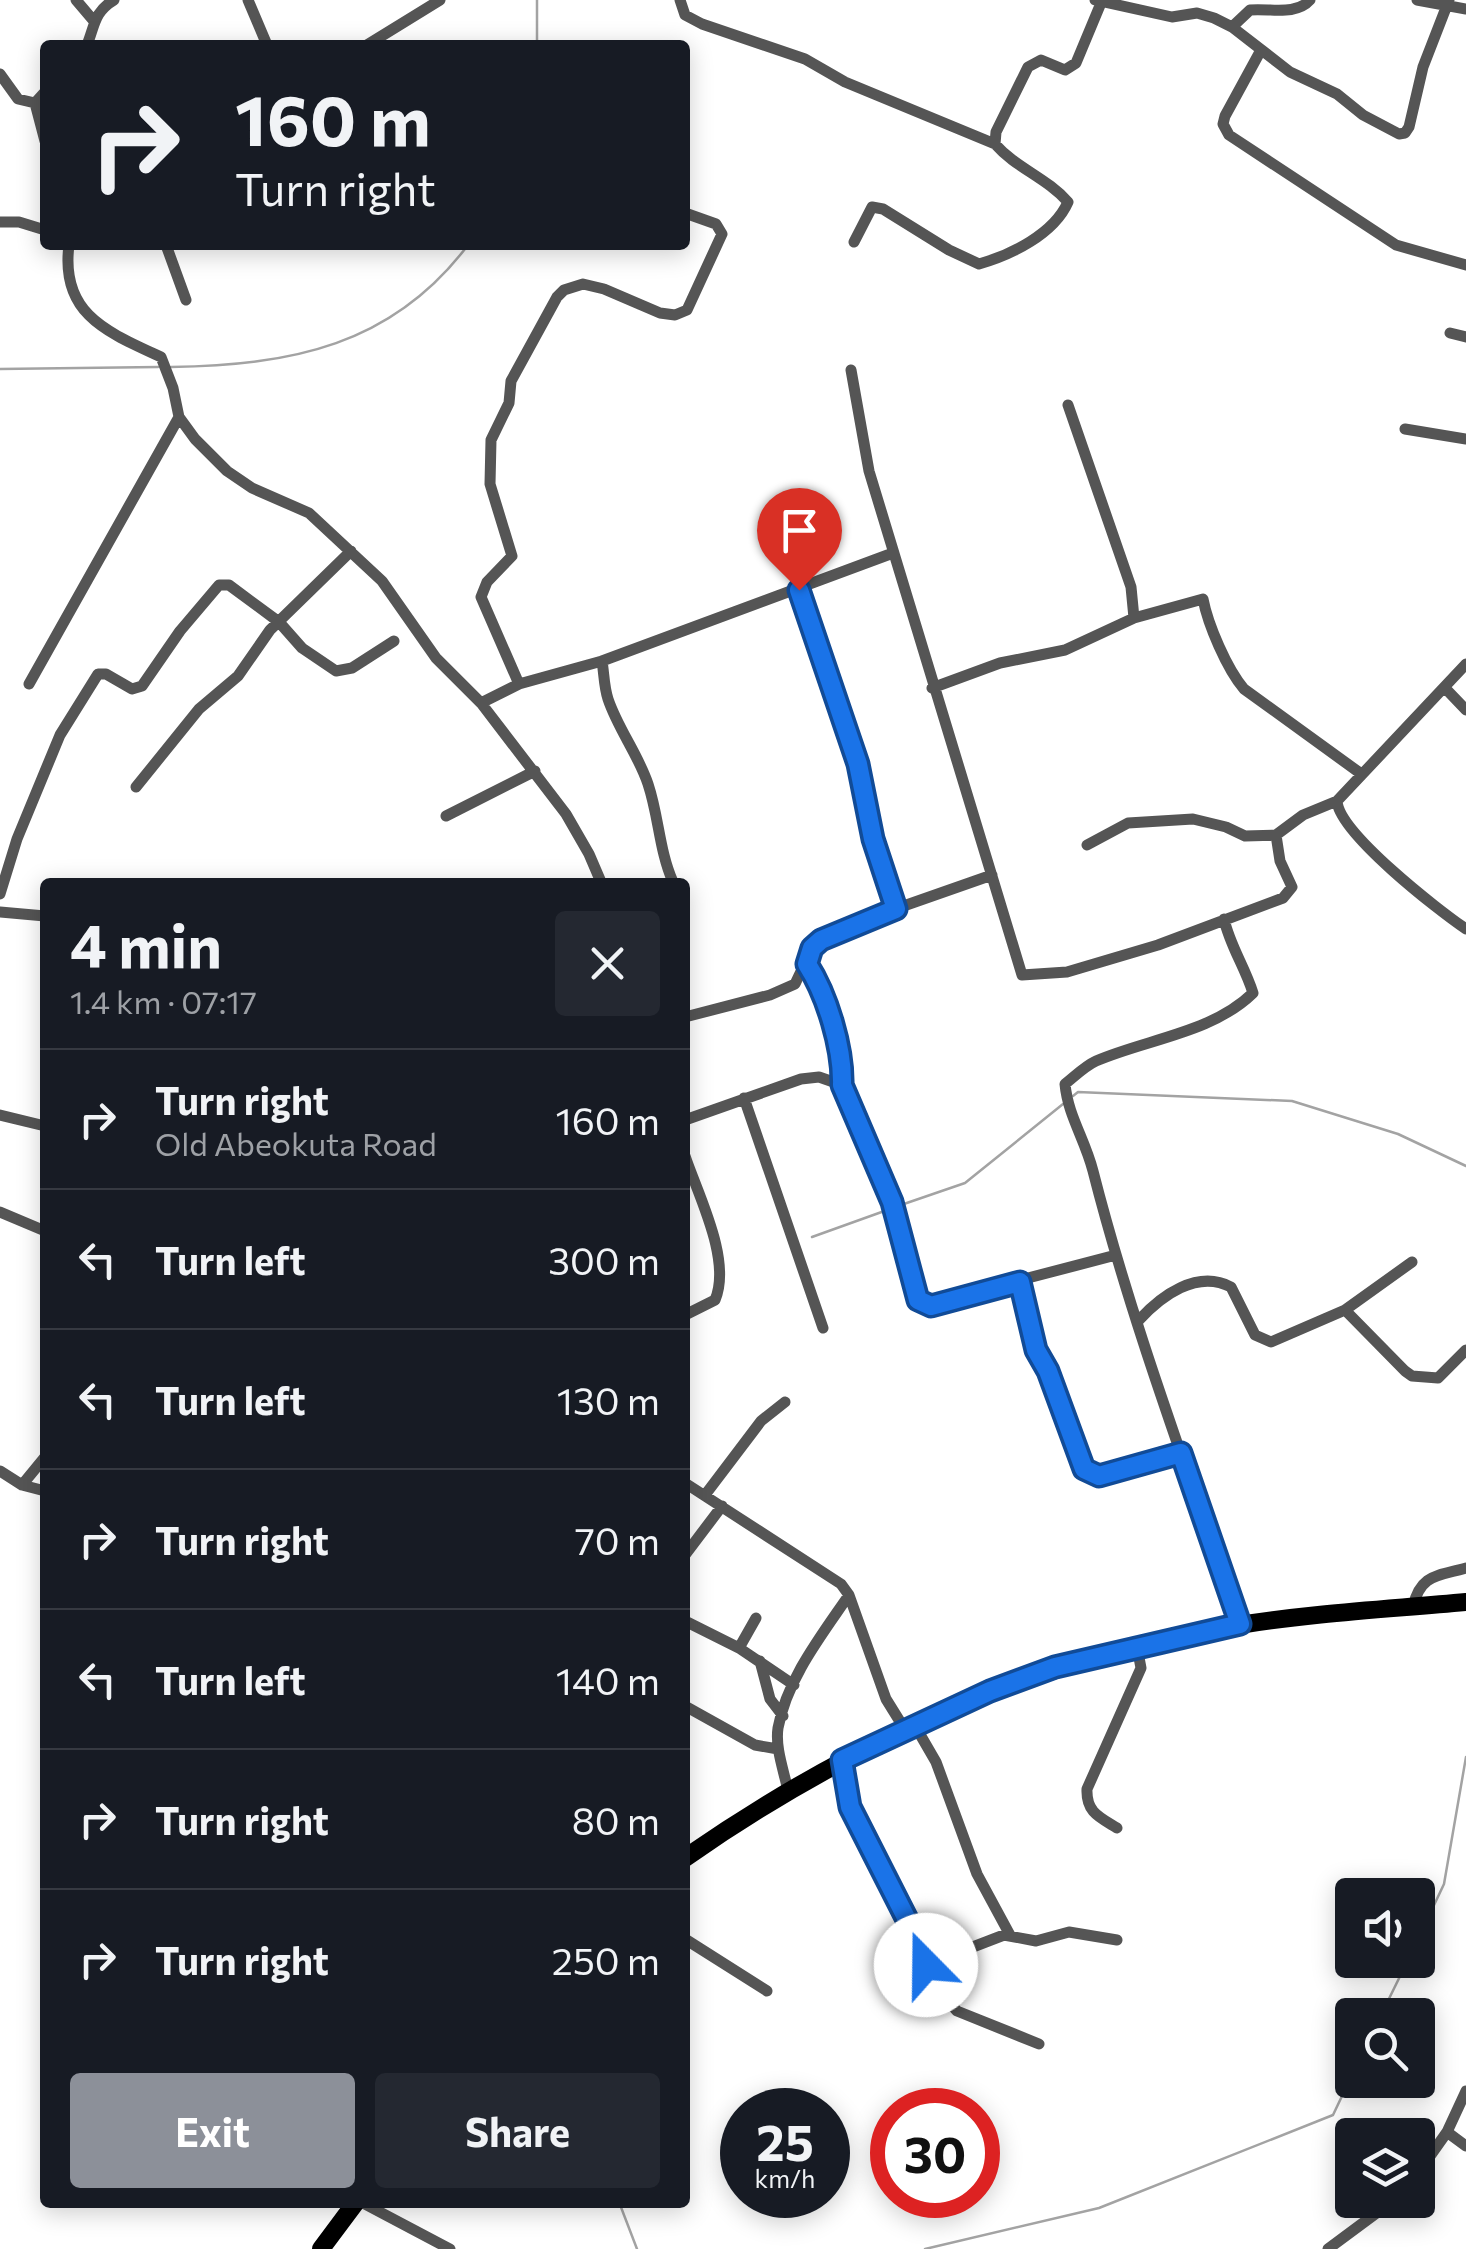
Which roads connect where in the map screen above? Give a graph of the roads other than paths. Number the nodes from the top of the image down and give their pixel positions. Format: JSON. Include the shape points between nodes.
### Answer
{"nodes":[{"id":1,"x":76,"y":0,"type":"edge"},
{"id":2,"x":114,"y":0,"type":"edge"},
{"id":3,"x":248,"y":0,"type":"edge"},
{"id":4,"x":440,"y":0,"type":"edge"},
{"id":5,"x":680,"y":0,"type":"edge"},
{"id":6,"x":1310,"y":0,"type":"edge"},
{"id":7,"x":1417,"y":0,"type":"edge"},
{"id":8,"x":1098,"y":1,"type":"edge"},
{"id":9,"x":1448,"y":3,"type":"edge"},
{"id":10,"x":1250,"y":5,"type":"edge"},
{"id":11,"x":1466,"y":9,"type":"edge"},
{"id":12,"x":93,"y":20,"type":"junction"},
{"id":13,"x":1232,"y":28,"type":"junction"},
{"id":14,"x":88,"y":40,"type":"edge"},
{"id":15,"x":265,"y":40,"type":"edge"},
{"id":16,"x":375,"y":40,"type":"edge"},
{"id":17,"x":1260,"y":50,"type":"junction"},
{"id":18,"x":0,"y":74,"type":"edge"},
{"id":19,"x":40,"y":98,"type":"edge"},
{"id":20,"x":35,"y":103,"type":"junction"},
{"id":21,"x":40,"y":122,"type":"edge"},
{"id":22,"x":995,"y":144,"type":"junction"},
{"id":23,"x":690,"y":215,"type":"edge"},
{"id":24,"x":0,"y":222,"type":"edge"},
{"id":25,"x":40,"y":228,"type":"edge"},
{"id":26,"x":854,"y":242,"type":"dead end"},
{"id":27,"x":69,"y":250,"type":"edge"},
{"id":28,"x":168,"y":250,"type":"edge"},
{"id":29,"x":1466,"y":266,"type":"edge"},
{"id":30,"x":186,"y":300,"type":"dead end"},
{"id":31,"x":1450,"y":333,"type":"dead end"},
{"id":32,"x":1466,"y":337,"type":"edge"},
{"id":33,"x":852,"y":370,"type":"dead end"},
{"id":34,"x":1068,"y":405,"type":"dead end"},
{"id":35,"x":179,"y":417,"type":"junction"},
{"id":36,"x":1404,"y":429,"type":"dead end"},
{"id":37,"x":1466,"y":438,"type":"edge"},
{"id":38,"x":351,"y":550,"type":"junction"},
{"id":39,"x":893,"y":552,"type":"junction"},
{"id":40,"x":799,"y":590,"type":"junction"},
{"id":41,"x":1134,"y":618,"type":"junction"},
{"id":42,"x":280,"y":622,"type":"junction"},
{"id":43,"x":394,"y":640,"type":"dead end"},
{"id":44,"x":602,"y":661,"type":"junction"},
{"id":45,"x":1466,"y":664,"type":"edge"},
{"id":46,"x":28,"y":684,"type":"dead end"},
{"id":47,"x":519,"y":684,"type":"junction"},
{"id":48,"x":932,"y":688,"type":"junction"},
{"id":49,"x":1446,"y":688,"type":"junction"},
{"id":50,"x":481,"y":703,"type":"junction"},
{"id":51,"x":1466,"y":710,"type":"edge"},
{"id":52,"x":535,"y":772,"type":"junction"},
{"id":53,"x":1360,"y":773,"type":"junction"},
{"id":54,"x":136,"y":787,"type":"dead end"},
{"id":55,"x":1337,"y":801,"type":"junction"},
{"id":56,"x":446,"y":816,"type":"dead end"},
{"id":57,"x":1276,"y":834,"type":"junction"},
{"id":58,"x":1087,"y":845,"type":"dead end"},
{"id":59,"x":992,"y":875,"type":"junction"},
{"id":60,"x":599,"y":878,"type":"edge"},
{"id":61,"x":671,"y":878,"type":"edge"},
{"id":62,"x":0,"y":894,"type":"edge"},
{"id":63,"x":896,"y":909,"type":"junction"},
{"id":64,"x":0,"y":912,"type":"edge"},
{"id":65,"x":40,"y":916,"type":"edge"},
{"id":66,"x":1224,"y":919,"type":"junction"},
{"id":67,"x":1466,"y":929,"type":"edge"},
{"id":68,"x":807,"y":964,"type":"junction"},
{"id":69,"x":690,"y":1015,"type":"edge"},
{"id":70,"x":842,"y":1085,"type":"junction"},
{"id":71,"x":744,"y":1098,"type":"junction"},
{"id":72,"x":0,"y":1115,"type":"edge"},
{"id":73,"x":690,"y":1118,"type":"edge"},
{"id":74,"x":40,"y":1125,"type":"edge"},
{"id":75,"x":690,"y":1171,"type":"edge"},
{"id":76,"x":0,"y":1212,"type":"edge"},
{"id":77,"x":40,"y":1229,"type":"edge"},
{"id":78,"x":1116,"y":1255,"type":"junction"},
{"id":79,"x":1412,"y":1262,"type":"dead end"},
{"id":80,"x":1020,"y":1282,"type":"junction"},
{"id":81,"x":1345,"y":1310,"type":"junction"},
{"id":82,"x":690,"y":1313,"type":"edge"},
{"id":83,"x":1139,"y":1320,"type":"junction"},
{"id":84,"x":823,"y":1328,"type":"dead end"},
{"id":85,"x":1466,"y":1350,"type":"edge"},
{"id":86,"x":785,"y":1402,"type":"dead end"},
{"id":87,"x":1181,"y":1453,"type":"junction"},
{"id":88,"x":40,"y":1463,"type":"edge"},
{"id":89,"x":0,"y":1471,"type":"edge"},
{"id":90,"x":22,"y":1486,"type":"junction"},
{"id":91,"x":690,"y":1486,"type":"edge"},
{"id":92,"x":40,"y":1490,"type":"edge"},
{"id":93,"x":705,"y":1495,"type":"junction"},
{"id":94,"x":722,"y":1506,"type":"junction"},
{"id":95,"x":690,"y":1548,"type":"edge"},
{"id":96,"x":1466,"y":1568,"type":"edge"},
{"id":97,"x":849,"y":1596,"type":"junction"},
{"id":98,"x":1466,"y":1602,"type":"edge"},
{"id":99,"x":1413,"y":1607,"type":"junction"},
{"id":100,"x":756,"y":1618,"type":"dead end"},
{"id":101,"x":690,"y":1624,"type":"edge"},
{"id":102,"x":1240,"y":1624,"type":"junction"},
{"id":103,"x":1137,"y":1647,"type":"junction"},
{"id":104,"x":739,"y":1648,"type":"junction"},
{"id":105,"x":760,"y":1662,"type":"junction"},
{"id":106,"x":780,"y":1676,"type":"junction"},
{"id":107,"x":794,"y":1685,"type":"junction"},
{"id":108,"x":765,"y":1686,"type":"junction"},
{"id":109,"x":690,"y":1709,"type":"edge"},
{"id":110,"x":783,"y":1716,"type":"junction"},
{"id":111,"x":909,"y":1726,"type":"junction"},
{"id":112,"x":778,"y":1749,"type":"junction"},
{"id":113,"x":842,"y":1760,"type":"junction"},
{"id":114,"x":788,"y":1791,"type":"junction"},
{"id":115,"x":1117,"y":1828,"type":"dead end"},
{"id":116,"x":690,"y":1855,"type":"edge"},
{"id":117,"x":1010,"y":1935,"type":"junction"},
{"id":118,"x":1117,"y":1940,"type":"dead end"},
{"id":119,"x":690,"y":1942,"type":"edge"},
{"id":120,"x":926,"y":1965,"type":"junction"},
{"id":121,"x":768,"y":1991,"type":"dead end"},
{"id":122,"x":1039,"y":2044,"type":"dead end"},
{"id":123,"x":1466,"y":2091,"type":"edge"},
{"id":124,"x":1448,"y":2132,"type":"junction"},
{"id":125,"x":1466,"y":2146,"type":"edge"},
{"id":126,"x":1435,"y":2149,"type":"edge"},
{"id":127,"x":355,"y":2208,"type":"edge"},
{"id":128,"x":371,"y":2208,"type":"edge"},
{"id":129,"x":1370,"y":2218,"type":"edge"},
{"id":130,"x":325,"y":2248,"type":"edge"},
{"id":131,"x":450,"y":2249,"type":"edge"},
{"id":132,"x":1328,"y":2249,"type":"edge"}],
"edges":[{"from":1,"to":12,"type":"street"},
{"from":2,"to":12,"type":"street"},
{"from":3,"to":15,"type":"street"},
{"from":4,"to":16,"type":"street"},
{"from":5,"to":22,"type":"street","via":[[685,15],[702,24],[805,59]]},
{"from":6,"to":10,"type":"street","via":[[1294,10]]},
{"from":7,"to":9,"type":"street"},
{"from":8,"to":13,"type":"street","via":[[1172,17],[1204,14]]},
{"from":8,"to":22,"type":"street","via":[[1076,63],[1065,70],[1042,60],[1028,67]]},
{"from":9,"to":11,"type":"street"},
{"from":9,"to":17,"type":"street","via":[[1404,134]]},
{"from":10,"to":13,"type":"street"},
{"from":12,"to":14,"type":"street"},
{"from":13,"to":17,"type":"street"},
{"from":17,"to":29,"type":"street","via":[[1225,116],[1229,134],[1396,246]]},
{"from":18,"to":20,"type":"street","via":[[18,99]]},
{"from":19,"to":20,"type":"street"},
{"from":20,"to":21,"type":"street"},
{"from":22,"to":26,"type":"street","via":[[1068,202],[1019,248],[979,264],[872,207]]},
{"from":23,"to":47,"type":"street","via":[[716,224],[722,234],[687,310],[660,313],[582,284],[564,290],[530,344],[492,433],[490,484],[512,556],[482,596]]},
{"from":24,"to":25,"type":"street"},
{"from":27,"to":35,"type":"street","via":[[66,273],[81,308],[162,358]]},
{"from":28,"to":30,"type":"street"},
{"from":31,"to":32,"type":"street"},
{"from":33,"to":39,"type":"street","via":[[869,472]]},
{"from":34,"to":41,"type":"street","via":[[1131,587]]},
{"from":35,"to":38,"type":"street","via":[[226,471],[309,513]]},
{"from":35,"to":46,"type":"street"},
{"from":36,"to":37,"type":"street"},
{"from":38,"to":42,"type":"street"},
{"from":38,"to":50,"type":"street","via":[[382,581],[436,658]]},
{"from":39,"to":40,"type":"street"},
{"from":39,"to":48,"type":"street"},
{"from":40,"to":44,"type":"street"},
{"from":40,"to":63,"type":"street","via":[[858,764]]},
{"from":41,"to":48,"type":"street","via":[[1065,650],[1000,663]]},
{"from":41,"to":53,"type":"street","via":[[1204,599],[1230,673],[1244,689]]},
{"from":42,"to":43,"type":"street","via":[[302,648],[336,671]]},
{"from":42,"to":54,"type":"street"},
{"from":42,"to":62,"type":"street","via":[[223,583],[142,686],[132,689],[98,674],[60,735]]},
{"from":44,"to":47,"type":"street"},
{"from":44,"to":61,"type":"street","via":[[608,698],[648,784]]},
{"from":45,"to":49,"type":"street"},
{"from":47,"to":50,"type":"street"},
{"from":48,"to":59,"type":"street"},
{"from":49,"to":51,"type":"street"},
{"from":49,"to":53,"type":"street"},
{"from":50,"to":52,"type":"street"},
{"from":52,"to":56,"type":"street"},
{"from":52,"to":60,"type":"street"},
{"from":53,"to":55,"type":"street"},
{"from":55,"to":57,"type":"street"},
{"from":55,"to":67,"type":"street","via":[[1344,821],[1423,900]]},
{"from":57,"to":58,"type":"street","via":[[1245,836],[1193,819],[1128,823]]},
{"from":57,"to":66,"type":"street","via":[[1292,891]]},
{"from":59,"to":63,"type":"street"},
{"from":59,"to":66,"type":"street","via":[[1022,975],[1067,972]]},
{"from":63,"to":68,"type":"street","via":[[821,940]]},
{"from":64,"to":65,"type":"street"},
{"from":66,"to":78,"type":"street","via":[[1253,993],[1203,1023],[1092,1062],[1065,1084]]},
{"from":68,"to":69,"type":"street","via":[[795,984],[770,995]]},
{"from":68,"to":70,"type":"street","via":[[828,1007]]},
{"from":70,"to":71,"type":"street","via":[[801,1078]]},
{"from":70,"to":80,"type":"street","via":[[892,1202],[918,1300],[931,1306]]},
{"from":71,"to":73,"type":"street"},
{"from":71,"to":84,"type":"street"},
{"from":72,"to":74,"type":"street"},
{"from":75,"to":82,"type":"street","via":[[721,1273],[715,1300]]},
{"from":76,"to":77,"type":"street"},
{"from":78,"to":80,"type":"street"},
{"from":78,"to":83,"type":"street"},
{"from":79,"to":81,"type":"street"},
{"from":80,"to":87,"type":"street","via":[[1036,1350],[1084,1469],[1099,1476]]},
{"from":81,"to":83,"type":"street","via":[[1264,1342],[1231,1288],[1202,1282],[1157,1300]]},
{"from":81,"to":85,"type":"street","via":[[1412,1376],[1438,1378]]},
{"from":83,"to":87,"type":"street"},
{"from":86,"to":93,"type":"street","via":[[761,1422]]},
{"from":87,"to":102,"type":"street"},
{"from":88,"to":90,"type":"street"},
{"from":89,"to":90,"type":"street"},
{"from":90,"to":92,"type":"street"},
{"from":91,"to":93,"type":"street"},
{"from":93,"to":94,"type":"street"},
{"from":94,"to":95,"type":"street"},
{"from":94,"to":97,"type":"street","via":[[828,1574]]},
{"from":96,"to":99,"type":"street","via":[[1423,1582]]},
{"from":97,"to":107,"type":"street"},
{"from":97,"to":111,"type":"street","via":[[886,1700]]},
{"from":98,"to":99,"type":"highway"},
{"from":99,"to":102,"type":"highway"},
{"from":100,"to":104,"type":"street"},
{"from":101,"to":104,"type":"street"},
{"from":102,"to":103,"type":"highway"},
{"from":103,"to":111,"type":"highway","via":[[1055,1667]]},
{"from":103,"to":115,"type":"street","via":[[1141,1668],[1087,1789],[1092,1814]]},
{"from":104,"to":105,"type":"street"},
{"from":105,"to":106,"type":"street"},
{"from":105,"to":108,"type":"street"},
{"from":106,"to":107,"type":"street"},
{"from":106,"to":108,"type":"street"},
{"from":107,"to":110,"type":"street"},
{"from":108,"to":110,"type":"street"},
{"from":109,"to":112,"type":"street","via":[[755,1745]]},
{"from":110,"to":112,"type":"street"},
{"from":111,"to":113,"type":"highway"},
{"from":111,"to":117,"type":"street","via":[[930,1749],[977,1874]]},
{"from":112,"to":114,"type":"street"},
{"from":113,"to":114,"type":"highway"},
{"from":113,"to":120,"type":"street","via":[[850,1807]]},
{"from":114,"to":116,"type":"highway"},
{"from":117,"to":118,"type":"street","via":[[1036,1941],[1069,1932]]},
{"from":117,"to":120,"type":"street"},
{"from":119,"to":121,"type":"street"},
{"from":120,"to":122,"type":"street","via":[[952,2008]]},
{"from":123,"to":124,"type":"street"},
{"from":124,"to":125,"type":"street"},
{"from":124,"to":126,"type":"street"},
{"from":127,"to":130,"type":"highway"},
{"from":128,"to":131,"type":"street"},
{"from":129,"to":132,"type":"street"}]}
